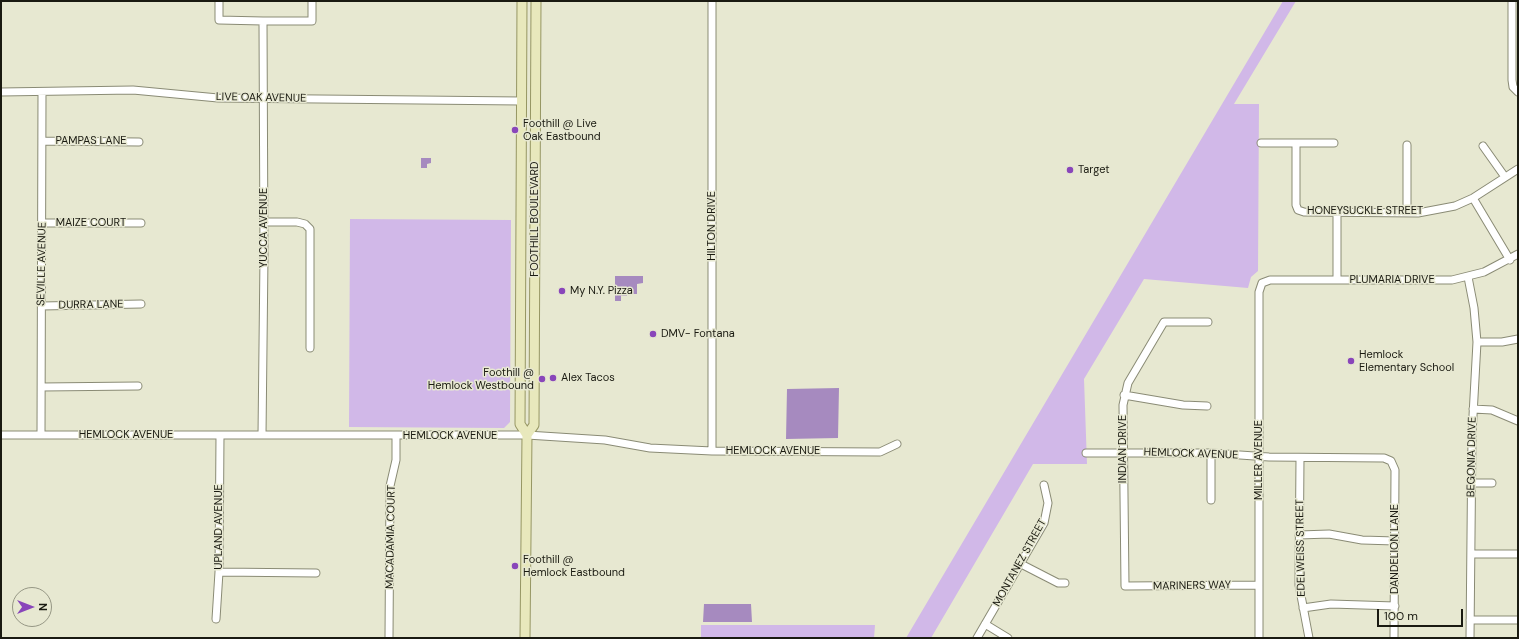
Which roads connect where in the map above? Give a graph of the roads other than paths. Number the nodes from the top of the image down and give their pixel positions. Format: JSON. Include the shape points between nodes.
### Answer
{"nodes":[{"id":1,"x":219,"y":1,"type":"edge"},
{"id":2,"x":312,"y":1,"type":"edge"},
{"id":3,"x":522,"y":1,"type":"edge"},
{"id":4,"x":536,"y":1,"type":"edge"},
{"id":5,"x":712,"y":1,"type":"edge"},
{"id":6,"x":1512,"y":1,"type":"edge"},
{"id":7,"x":263,"y":21,"type":"junction"},
{"id":8,"x":1517,"y":91,"type":"edge"},
{"id":9,"x":1,"y":92,"type":"edge"},
{"id":10,"x":42,"y":92,"type":"junction"},
{"id":11,"x":264,"y":98,"type":"junction"},
{"id":12,"x":521,"y":101,"type":"junction"},
{"id":13,"x":42,"y":141,"type":"junction"},
{"id":14,"x":139,"y":142,"type":"dead end"},
{"id":15,"x":1261,"y":143,"type":"dead end"},
{"id":16,"x":1296,"y":143,"type":"junction"},
{"id":17,"x":1334,"y":143,"type":"dead end"},
{"id":18,"x":1407,"y":145,"type":"dead end"},
{"id":19,"x":1483,"y":146,"type":"dead end"},
{"id":20,"x":1518,"y":169,"type":"edge"},
{"id":21,"x":1505,"y":177,"type":"junction"},
{"id":22,"x":1473,"y":198,"type":"junction"},
{"id":23,"x":1337,"y":212,"type":"junction"},
{"id":24,"x":1407,"y":213,"type":"junction"},
{"id":25,"x":264,"y":222,"type":"junction"},
{"id":26,"x":42,"y":223,"type":"junction"},
{"id":27,"x":141,"y":223,"type":"dead end"},
{"id":28,"x":1518,"y":254,"type":"edge"},
{"id":29,"x":1510,"y":260,"type":"junction"},
{"id":30,"x":1468,"y":277,"type":"junction"},
{"id":31,"x":1336,"y":280,"type":"junction"},
{"id":32,"x":1262,"y":283,"type":"joint"},
{"id":33,"x":141,"y":304,"type":"dead end"},
{"id":34,"x":42,"y":306,"type":"junction"},
{"id":35,"x":1208,"y":322,"type":"dead end"},
{"id":36,"x":1518,"y":339,"type":"edge"},
{"id":37,"x":1477,"y":342,"type":"junction"},
{"id":38,"x":310,"y":348,"type":"dead end"},
{"id":39,"x":138,"y":386,"type":"dead end"},
{"id":40,"x":42,"y":387,"type":"junction"},
{"id":41,"x":1124,"y":396,"type":"junction"},
{"id":42,"x":1207,"y":406,"type":"dead end"},
{"id":43,"x":1473,"y":409,"type":"junction"},
{"id":44,"x":1518,"y":420,"type":"edge"},
{"id":45,"x":1,"y":435,"type":"edge"},
{"id":46,"x":41,"y":435,"type":"junction"},
{"id":47,"x":220,"y":435,"type":"junction"},
{"id":48,"x":262,"y":435,"type":"junction"},
{"id":49,"x":527,"y":435,"type":"junction"},
{"id":50,"x":396,"y":436,"type":"junction"},
{"id":51,"x":897,"y":444,"type":"dead end"},
{"id":52,"x":712,"y":451,"type":"junction"},
{"id":53,"x":1086,"y":453,"type":"dead end"},
{"id":54,"x":1123,"y":453,"type":"junction"},
{"id":55,"x":1211,"y":453,"type":"junction"},
{"id":56,"x":1258,"y":456,"type":"junction"},
{"id":57,"x":1300,"y":458,"type":"junction"},
{"id":58,"x":1391,"y":461,"type":"joint"},
{"id":59,"x":1472,"y":483,"type":"junction"},
{"id":60,"x":1492,"y":483,"type":"dead end"},
{"id":61,"x":1044,"y":485,"type":"dead end"},
{"id":62,"x":1211,"y":500,"type":"dead end"},
{"id":63,"x":1299,"y":535,"type":"junction"},
{"id":64,"x":1395,"y":540,"type":"junction"},
{"id":65,"x":1472,"y":554,"type":"junction"},
{"id":66,"x":1518,"y":554,"type":"edge"},
{"id":67,"x":1021,"y":564,"type":"junction"},
{"id":68,"x":219,"y":572,"type":"junction"},
{"id":69,"x":316,"y":573,"type":"dead end"},
{"id":70,"x":1065,"y":583,"type":"dead end"},
{"id":71,"x":1259,"y":585,"type":"junction"},
{"id":72,"x":1125,"y":586,"type":"joint"},
{"id":73,"x":1395,"y":606,"type":"junction"},
{"id":74,"x":1303,"y":608,"type":"junction"},
{"id":75,"x":216,"y":619,"type":"dead end"},
{"id":76,"x":1470,"y":620,"type":"junction"},
{"id":77,"x":1518,"y":620,"type":"edge"},
{"id":78,"x":985,"y":624,"type":"junction"},
{"id":79,"x":389,"y":638,"type":"edge"},
{"id":80,"x":525,"y":638,"type":"edge"},
{"id":81,"x":977,"y":638,"type":"edge"},
{"id":82,"x":1008,"y":638,"type":"edge"},
{"id":83,"x":1258,"y":638,"type":"edge"},
{"id":84,"x":1309,"y":638,"type":"edge"},
{"id":85,"x":1394,"y":638,"type":"edge"},
{"id":86,"x":1470,"y":638,"type":"edge"}],
"edges":[{"from":1,"to":7,"type":"street","via":[[219,20]]},
{"from":2,"to":7,"type":"street","via":[[312,21]]},
{"from":3,"to":12,"type":"main road","name":"FOOTHILL BOULEVARD"},
{"from":4,"to":49,"type":"main road","name":"FOOTHILL BOULEVARD","via":[[534,424]]},
{"from":5,"to":52,"type":"street","name":"HILTON DRIVE"},
{"from":6,"to":8,"type":"street","via":[[1512,80]]},
{"from":7,"to":11,"type":"street","name":"YUCCA AVENUE"},
{"from":9,"to":10,"type":"street","name":"LIVE OAK AVENUE"},
{"from":10,"to":11,"type":"street","name":"LIVE OAK AVENUE","via":[[133,90],[218,98]]},
{"from":10,"to":13,"type":"street","name":"SEVILLE AVENUE"},
{"from":11,"to":12,"type":"street","name":"LIVE OAK AVENUE"},
{"from":11,"to":25,"type":"street","name":"YUCCA AVENUE"},
{"from":12,"to":49,"type":"main road","name":"FOOTHILL BOULEVARD","via":[[520,424]]},
{"from":13,"to":14,"type":"street","name":"PAMPAS LANE"},
{"from":13,"to":26,"type":"street","name":"SEVILLE AVENUE"},
{"from":15,"to":16,"type":"street"},
{"from":16,"to":17,"type":"street"},
{"from":16,"to":23,"type":"street","name":"HONEYSUCKLE STREET","via":[[1298,210]]},
{"from":18,"to":24,"type":"street"},
{"from":19,"to":21,"type":"street"},
{"from":20,"to":21,"type":"street","name":"HONEYSUCKLE STREET"},
{"from":21,"to":22,"type":"street","name":"HONEYSUCKLE STREET"},
{"from":22,"to":24,"type":"street","name":"HONEYSUCKLE STREET","via":[[1455,206]]},
{"from":22,"to":29,"type":"street"},
{"from":23,"to":24,"type":"street","name":"HONEYSUCKLE STREET"},
{"from":23,"to":31,"type":"street"},
{"from":25,"to":38,"type":"street","via":[[297,222],[305,224],[310,230]]},
{"from":25,"to":48,"type":"street","name":"YUCCA AVENUE"},
{"from":26,"to":27,"type":"street","name":"MAIZE COURT"},
{"from":26,"to":34,"type":"street","name":"SEVILLE AVENUE"},
{"from":28,"to":29,"type":"street","name":"PLUMARIA DRIVE"},
{"from":29,"to":30,"type":"street","name":"PLUMARIA DRIVE"},
{"from":30,"to":31,"type":"street","name":"PLUMARIA DRIVE","via":[[1435,281]]},
{"from":30,"to":37,"type":"street","name":"BEGONIA DRIVE"},
{"from":31,"to":32,"type":"street","name":"PLUMARIA DRIVE","via":[[1270,280]]},
{"from":32,"to":56,"type":"street","name":"MILLER AVENUE","via":[[1259,292]]},
{"from":33,"to":34,"type":"street","name":"DURRA LANE"},
{"from":34,"to":40,"type":"street","name":"SEVILLE AVENUE"},
{"from":35,"to":41,"type":"street","name":"INDIAN DRIVE","via":[[1164,322],[1133,373]]},
{"from":36,"to":37,"type":"street"},
{"from":37,"to":43,"type":"street","name":"BEGONIA DRIVE"},
{"from":39,"to":40,"type":"street"},
{"from":40,"to":46,"type":"street","name":"SEVILLE AVENUE"},
{"from":41,"to":42,"type":"street"},
{"from":41,"to":54,"type":"street","name":"INDIAN DRIVE"},
{"from":43,"to":44,"type":"street","via":[[1492,410]]},
{"from":43,"to":59,"type":"street","name":"BEGONIA DRIVE"},
{"from":45,"to":46,"type":"street","name":"HEMLOCK AVENUE"},
{"from":46,"to":47,"type":"street","name":"HEMLOCK AVENUE"},
{"from":47,"to":48,"type":"street","name":"HEMLOCK AVENUE"},
{"from":47,"to":68,"type":"street","name":"UPLAND AVENUE"},
{"from":48,"to":50,"type":"street","name":"HEMLOCK AVENUE"},
{"from":49,"to":50,"type":"street","name":"HEMLOCK AVENUE"},
{"from":49,"to":52,"type":"street","name":"HEMLOCK AVENUE","via":[[605,440],[650,448]]},
{"from":49,"to":80,"type":"main road","name":"FOOTHILL BOULEVARD"},
{"from":50,"to":79,"type":"street","name":"MACADAMIA COURT","via":[[396,460],[390,486]]},
{"from":51,"to":52,"type":"street","name":"HEMLOCK AVENUE","via":[[880,452]]},
{"from":53,"to":54,"type":"street","name":"HEMLOCK AVENUE"},
{"from":54,"to":55,"type":"street","name":"HEMLOCK AVENUE"},
{"from":54,"to":72,"type":"street","name":"INDIAN DRIVE"},
{"from":55,"to":56,"type":"street","name":"HEMLOCK AVENUE"},
{"from":55,"to":62,"type":"street"},
{"from":56,"to":57,"type":"street","name":"HEMLOCK AVENUE"},
{"from":56,"to":71,"type":"street","name":"MILLER AVENUE"},
{"from":57,"to":58,"type":"street","name":"HEMLOCK AVENUE","via":[[1384,458]]},
{"from":57,"to":63,"type":"street","name":"EDELWEISS STREET"},
{"from":58,"to":64,"type":"street","name":"DANDELION LANE","via":[[1395,470]]},
{"from":59,"to":60,"type":"street"},
{"from":59,"to":65,"type":"street","name":"BEGONIA DRIVE"},
{"from":61,"to":67,"type":"street","name":"MONTANEZ STREET","via":[[1048,503],[1046,516],[1041,530]]},
{"from":63,"to":64,"type":"street","via":[[1329,534],[1362,540]]},
{"from":63,"to":74,"type":"street","name":"EDELWEISS STREET","via":[[1299,585]]},
{"from":64,"to":73,"type":"street","name":"DANDELION LANE"},
{"from":65,"to":66,"type":"street"},
{"from":65,"to":76,"type":"street","name":"BEGONIA DRIVE"},
{"from":67,"to":70,"type":"street","via":[[1058,583]]},
{"from":67,"to":78,"type":"street","name":"MONTANEZ STREET"},
{"from":68,"to":69,"type":"street"},
{"from":68,"to":75,"type":"street","name":"UPLAND AVENUE"},
{"from":71,"to":72,"type":"street","name":"MARINERS WAY"},
{"from":71,"to":83,"type":"street","name":"MILLER AVENUE"},
{"from":73,"to":74,"type":"street","via":[[1331,604]]},
{"from":73,"to":85,"type":"street","name":"DANDELION LANE"},
{"from":74,"to":84,"type":"street","name":"EDELWEISS STREET"},
{"from":76,"to":77,"type":"street"},
{"from":76,"to":86,"type":"street","name":"BEGONIA DRIVE"},
{"from":78,"to":81,"type":"street","name":"MONTANEZ STREET"},
{"from":78,"to":82,"type":"street"}]}
